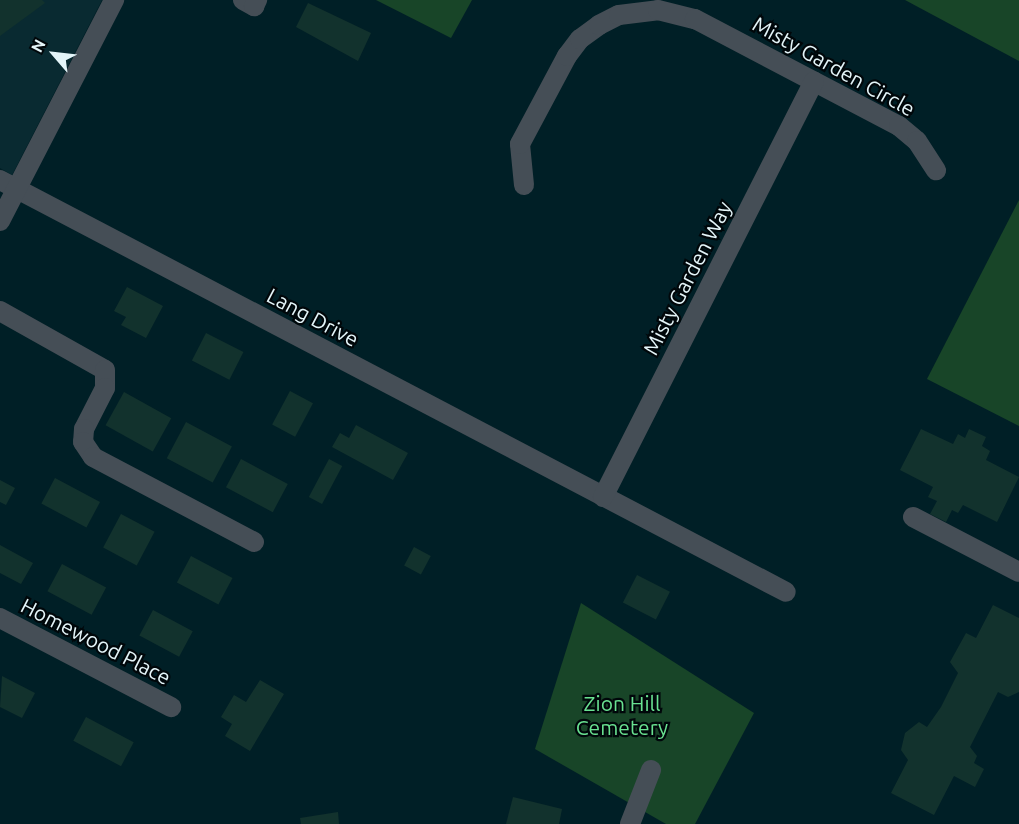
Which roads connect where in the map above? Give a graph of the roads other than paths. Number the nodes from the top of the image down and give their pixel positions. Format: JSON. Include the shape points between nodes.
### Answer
{"nodes":[{"id":1,"x":114,"y":0,"type":"edge"},
{"id":2,"x":243,"y":0,"type":"edge"},
{"id":3,"x":257,"y":0,"type":"edge"},
{"id":4,"x":814,"y":81,"type":"junction"},
{"id":5,"x":936,"y":170,"type":"dead end"},
{"id":6,"x":8,"y":184,"type":"edge"},
{"id":7,"x":524,"y":185,"type":"dead end"},
{"id":8,"x":0,"y":221,"type":"edge"},
{"id":9,"x":0,"y":311,"type":"edge"},
{"id":10,"x":603,"y":498,"type":"junction"},
{"id":11,"x":914,"y":517,"type":"dead end"},
{"id":12,"x":254,"y":542,"type":"dead end"},
{"id":13,"x":1019,"y":572,"type":"edge"},
{"id":14,"x":786,"y":592,"type":"dead end"},
{"id":15,"x":0,"y":618,"type":"edge"},
{"id":16,"x":171,"y":706,"type":"dead end"},
{"id":17,"x":651,"y":770,"type":"dead end"},
{"id":18,"x":630,"y":824,"type":"edge"}],
"edges":[{"from":1,"to":6,"type":"street"},
{"from":2,"to":3,"type":"street","via":[[254,6]]},
{"from":4,"to":5,"type":"street","name":"Misty Garden Circle","via":[[899,126],[917,141]]},
{"from":4,"to":7,"type":"street","name":"Misty Garden Circle","via":[[678,12],[640,10],[619,15],[580,39],[567,56],[520,144]]},
{"from":4,"to":10,"type":"street","name":"Misty Garden Way"},
{"from":6,"to":8,"type":"street"},
{"from":6,"to":10,"type":"street","name":"Lang Drive"},
{"from":9,"to":12,"type":"street","via":[[105,370],[105,388],[84,429],[83,442],[93,457]]},
{"from":10,"to":14,"type":"street","name":"Lang Drive"},
{"from":11,"to":13,"type":"street"},
{"from":15,"to":16,"type":"street","name":"Homewood Place"},
{"from":17,"to":18,"type":"street"}]}
